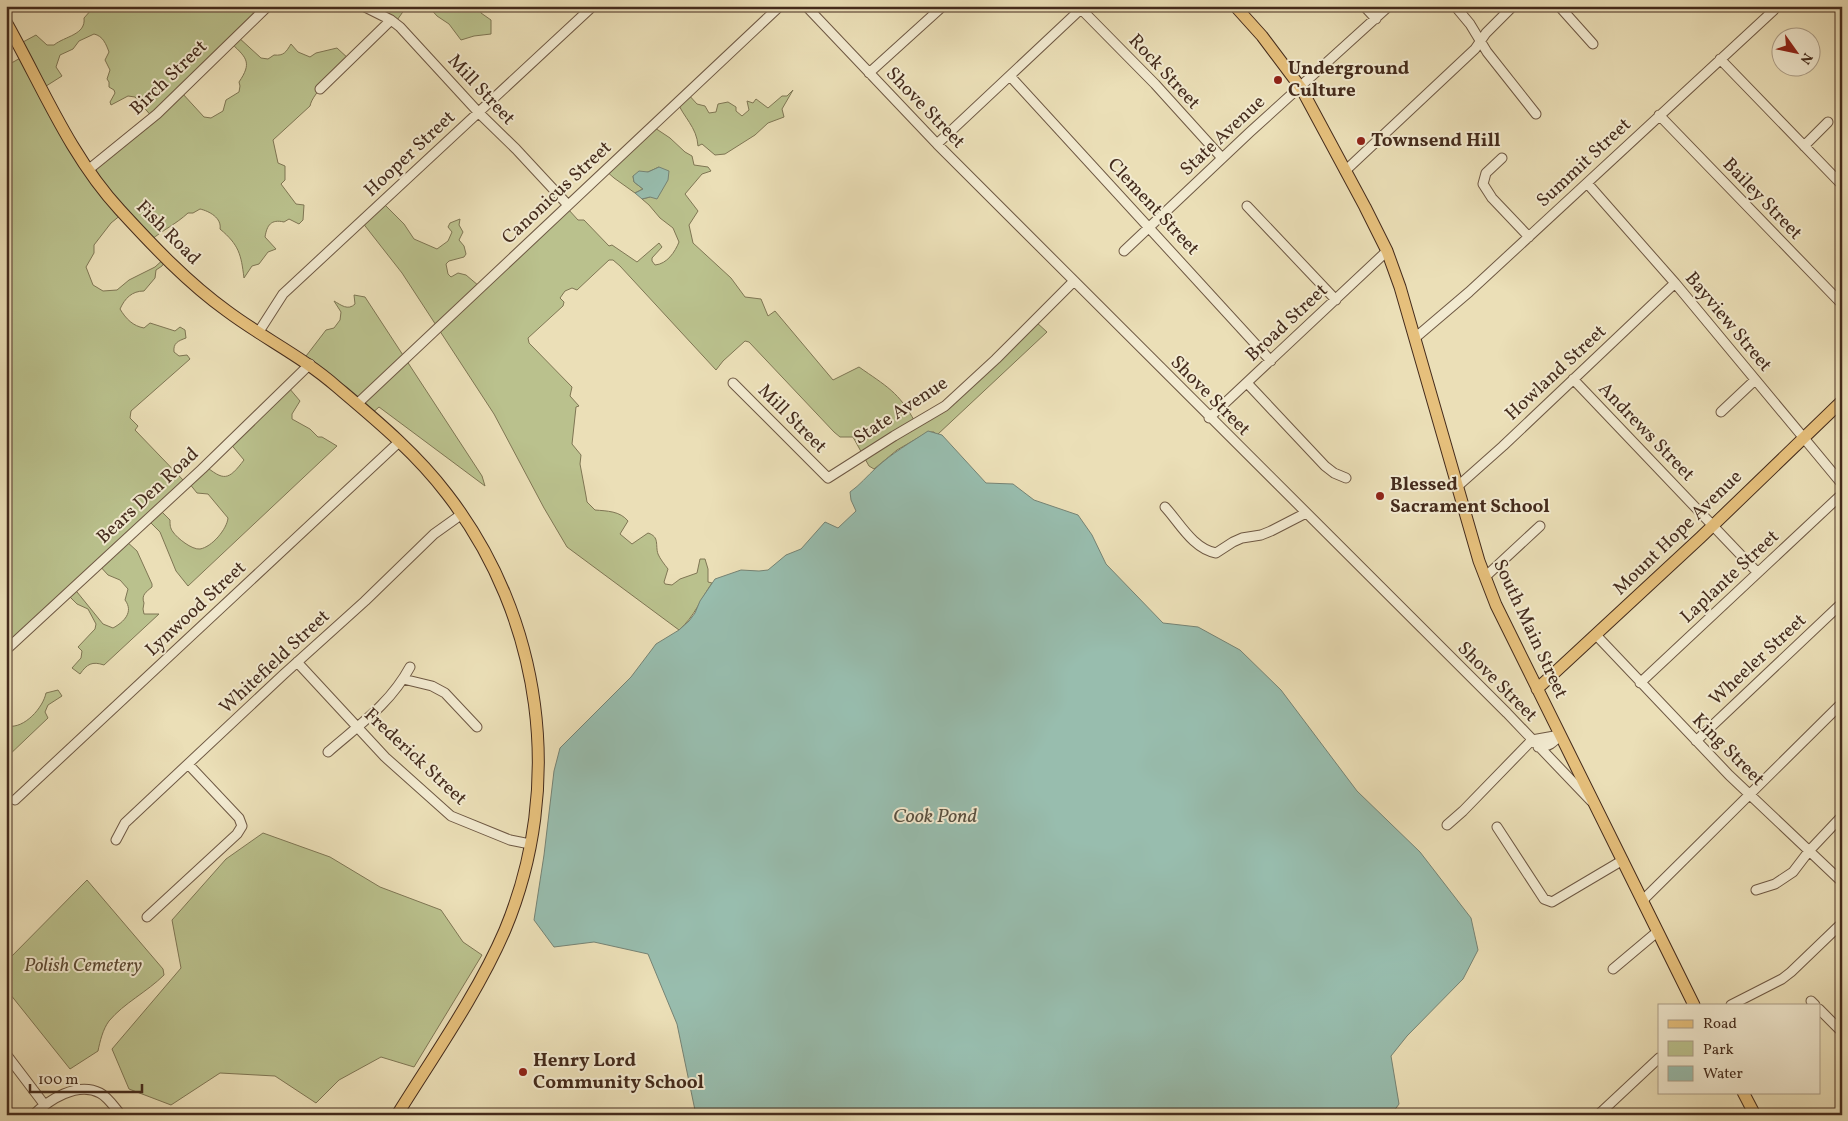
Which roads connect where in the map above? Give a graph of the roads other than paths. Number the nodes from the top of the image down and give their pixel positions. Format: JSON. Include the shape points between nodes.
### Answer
{"nodes":[{"id":1,"x":268,"y":6,"type":"edge"},
{"id":2,"x":363,"y":6,"type":"edge"},
{"id":3,"x":593,"y":6,"type":"edge"},
{"id":4,"x":780,"y":6,"type":"edge"},
{"id":5,"x":806,"y":6,"type":"edge"},
{"id":6,"x":943,"y":6,"type":"edge"},
{"id":7,"x":1235,"y":6,"type":"edge"},
{"id":8,"x":1364,"y":6,"type":"edge"},
{"id":9,"x":1389,"y":6,"type":"edge"},
{"id":10,"x":1455,"y":6,"type":"edge"},
{"id":11,"x":1513,"y":6,"type":"edge"},
{"id":12,"x":1559,"y":6,"type":"edge"},
{"id":13,"x":1083,"y":8,"type":"edge"},
{"id":14,"x":1774,"y":10,"type":"dead end"},
{"id":15,"x":1376,"y":19,"type":"junction"},
{"id":16,"x":391,"y":20,"type":"junction"},
{"id":17,"x":6,"y":22,"type":"edge"},
{"id":18,"x":1480,"y":42,"type":"junction"},
{"id":19,"x":1593,"y":44,"type":"dead end"},
{"id":20,"x":1720,"y":59,"type":"junction"},
{"id":21,"x":869,"y":73,"type":"junction"},
{"id":22,"x":1010,"y":76,"type":"junction"},
{"id":23,"x":1301,"y":88,"type":"junction"},
{"id":24,"x":320,"y":89,"type":"dead end"},
{"id":25,"x":479,"y":113,"type":"junction"},
{"id":26,"x":1536,"y":114,"type":"dead end"},
{"id":27,"x":1659,"y":115,"type":"junction"},
{"id":28,"x":1828,"y":122,"type":"dead end"},
{"id":29,"x":936,"y":144,"type":"junction"},
{"id":30,"x":1804,"y":146,"type":"junction"},
{"id":31,"x":1222,"y":158,"type":"junction"},
{"id":32,"x":1502,"y":158,"type":"dead end"},
{"id":33,"x":88,"y":170,"type":"junction"},
{"id":34,"x":1345,"y":171,"type":"junction"},
{"id":35,"x":1587,"y":183,"type":"junction"},
{"id":36,"x":1842,"y":185,"type":"edge"},
{"id":37,"x":568,"y":205,"type":"junction"},
{"id":38,"x":1247,"y":206,"type":"dead end"},
{"id":39,"x":1150,"y":227,"type":"junction"},
{"id":40,"x":1529,"y":237,"type":"junction"},
{"id":41,"x":1124,"y":251,"type":"dead end"},
{"id":42,"x":1387,"y":251,"type":"junction"},
{"id":43,"x":1074,"y":282,"type":"junction"},
{"id":44,"x":1675,"y":283,"type":"junction"},
{"id":45,"x":1336,"y":300,"type":"junction"},
{"id":46,"x":1842,"y":304,"type":"edge"},
{"id":47,"x":258,"y":333,"type":"junction"},
{"id":48,"x":1415,"y":338,"type":"junction"},
{"id":49,"x":1271,"y":360,"type":"junction"},
{"id":50,"x":310,"y":364,"type":"junction"},
{"id":51,"x":1573,"y":379,"type":"junction"},
{"id":52,"x":1755,"y":380,"type":"junction"},
{"id":53,"x":734,"y":383,"type":"dead end"},
{"id":54,"x":1246,"y":383,"type":"junction"},
{"id":55,"x":1842,"y":401,"type":"edge"},
{"id":56,"x":357,"y":404,"type":"junction"},
{"id":57,"x":1721,"y":412,"type":"dead end"},
{"id":58,"x":1210,"y":418,"type":"junction"},
{"id":59,"x":1803,"y":438,"type":"junction"},
{"id":60,"x":399,"y":442,"type":"junction"},
{"id":61,"x":828,"y":478,"type":"joint"},
{"id":62,"x":1346,"y":478,"type":"dead end"},
{"id":63,"x":1842,"y":484,"type":"edge"},
{"id":64,"x":1458,"y":486,"type":"junction"},
{"id":65,"x":1842,"y":494,"type":"edge"},
{"id":66,"x":1165,"y":507,"type":"dead end"},
{"id":67,"x":1306,"y":513,"type":"junction"},
{"id":68,"x":462,"y":514,"type":"junction"},
{"id":69,"x":1540,"y":526,"type":"dead end"},
{"id":70,"x":1712,"y":526,"type":"junction"},
{"id":71,"x":1757,"y":572,"type":"junction"},
{"id":72,"x":1485,"y":577,"type":"junction"},
{"id":73,"x":1842,"y":603,"type":"edge"},
{"id":74,"x":1596,"y":636,"type":"junction"},
{"id":75,"x":6,"y":650,"type":"edge"},
{"id":76,"x":297,"y":662,"type":"junction"},
{"id":77,"x":410,"y":666,"type":"dead end"},
{"id":78,"x":403,"y":679,"type":"junction"},
{"id":79,"x":1640,"y":683,"type":"junction"},
{"id":80,"x":1537,"y":690,"type":"junction"},
{"id":81,"x":1842,"y":703,"type":"edge"},
{"id":82,"x":357,"y":727,"type":"junction"},
{"id":83,"x":477,"y":727,"type":"dead end"},
{"id":84,"x":1560,"y":735,"type":"junction"},
{"id":85,"x":1696,"y":741,"type":"junction"},
{"id":86,"x":1535,"y":744,"type":"junction"},
{"id":87,"x":328,"y":752,"type":"dead end"},
{"id":88,"x":188,"y":764,"type":"junction"},
{"id":89,"x":1750,"y":795,"type":"junction"},
{"id":90,"x":15,"y":800,"type":"dead end"},
{"id":91,"x":1595,"y":805,"type":"junction"},
{"id":92,"x":1842,"y":816,"type":"edge"},
{"id":93,"x":1447,"y":825,"type":"dead end"},
{"id":94,"x":1496,"y":827,"type":"dead end"},
{"id":95,"x":116,"y":840,"type":"dead end"},
{"id":96,"x":530,"y":844,"type":"junction"},
{"id":97,"x":1809,"y":851,"type":"junction"},
{"id":98,"x":1623,"y":860,"type":"junction"},
{"id":99,"x":1842,"y":882,"type":"edge"},
{"id":100,"x":1756,"y":890,"type":"dead end"},
{"id":101,"x":1642,"y":901,"type":"junction"},
{"id":102,"x":147,"y":917,"type":"dead end"},
{"id":103,"x":1842,"y":923,"type":"edge"},
{"id":104,"x":1657,"y":932,"type":"junction"},
{"id":105,"x":1613,"y":969,"type":"dead end"},
{"id":106,"x":1693,"y":1004,"type":"edge"},
{"id":107,"x":1733,"y":1004,"type":"edge"},
{"id":108,"x":1820,"y":1010,"type":"edge"},
{"id":109,"x":1842,"y":1032,"type":"edge"},
{"id":110,"x":6,"y":1054,"type":"edge"},
{"id":111,"x":1658,"y":1059,"type":"edge"},
{"id":112,"x":1744,"y":1094,"type":"edge"},
{"id":113,"x":44,"y":1104,"type":"junction"},
{"id":114,"x":1750,"y":1112,"type":"edge"},
{"id":115,"x":33,"y":1115,"type":"edge"},
{"id":116,"x":121,"y":1115,"type":"edge"},
{"id":117,"x":396,"y":1115,"type":"edge"},
{"id":118,"x":1598,"y":1115,"type":"edge"}],
"edges":[{"from":1,"to":33,"type":"street","name":"Birch Street","via":[[157,114]]},
{"from":2,"to":16,"type":"street","name":"Mill Street"},
{"from":3,"to":25,"type":"street","name":"Hooper Street"},
{"from":4,"to":37,"type":"street","name":"Canonicus Street"},
{"from":5,"to":21,"type":"street","name":"Shove Street"},
{"from":6,"to":21,"type":"street"},
{"from":7,"to":23,"type":"main road","name":"South Main Street"},
{"from":8,"to":15,"type":"street"},
{"from":9,"to":15,"type":"street","name":"State Avenue"},
{"from":10,"to":18,"type":"street"},
{"from":11,"to":18,"type":"street"},
{"from":12,"to":19,"type":"street"},
{"from":13,"to":22,"type":"street"},
{"from":13,"to":31,"type":"street","name":"Rock Street"},
{"from":14,"to":20,"type":"street","name":"Summit Street"},
{"from":15,"to":23,"type":"street","name":"State Avenue"},
{"from":16,"to":24,"type":"street"},
{"from":16,"to":25,"type":"street","name":"Mill Street"},
{"from":17,"to":33,"type":"main road","name":"Fish Road"},
{"from":18,"to":26,"type":"street"},
{"from":18,"to":34,"type":"street"},
{"from":20,"to":27,"type":"street","name":"Summit Street"},
{"from":20,"to":30,"type":"street"},
{"from":21,"to":29,"type":"street","name":"Shove Street"},
{"from":22,"to":29,"type":"street"},
{"from":22,"to":39,"type":"street","name":"Clement Street"},
{"from":23,"to":31,"type":"street","name":"State Avenue"},
{"from":23,"to":34,"type":"main road","name":"South Main Street"},
{"from":25,"to":37,"type":"street","name":"Mill Street"},
{"from":25,"to":47,"type":"street","name":"Hooper Street","via":[[283,294]]},
{"from":27,"to":35,"type":"street","name":"Summit Street"},
{"from":27,"to":46,"type":"street","name":"Bailey Street"},
{"from":28,"to":30,"type":"street"},
{"from":29,"to":43,"type":"street","name":"Shove Street"},
{"from":30,"to":36,"type":"street"},
{"from":31,"to":39,"type":"street","name":"State Avenue"},
{"from":32,"to":40,"type":"street","via":[[1486,173],[1483,184]]},
{"from":33,"to":47,"type":"main road","name":"Fish Road","via":[[149,241],[224,309]]},
{"from":34,"to":42,"type":"main road","name":"South Main Street"},
{"from":35,"to":40,"type":"street","name":"Summit Street"},
{"from":35,"to":44,"type":"street","name":"Bayview Street"},
{"from":37,"to":56,"type":"street","name":"Canonicus Street"},
{"from":38,"to":45,"type":"street"},
{"from":39,"to":41,"type":"street","name":"State Avenue"},
{"from":39,"to":49,"type":"street","name":"Clement Street"},
{"from":40,"to":48,"type":"street","name":"Summit Street"},
{"from":42,"to":45,"type":"street","name":"Broad Street"},
{"from":42,"to":48,"type":"main road","name":"South Main Street"},
{"from":43,"to":58,"type":"street","name":"Shove Street"},
{"from":43,"to":61,"type":"street","name":"State Avenue","via":[[945,406]]},
{"from":44,"to":51,"type":"street","name":"Howland Street"},
{"from":44,"to":52,"type":"street","name":"Bayview Street"},
{"from":45,"to":49,"type":"street","name":"Broad Street"},
{"from":47,"to":50,"type":"main road","name":"Fish Road"},
{"from":48,"to":64,"type":"main road","name":"South Main Street"},
{"from":49,"to":54,"type":"street","name":"Broad Street"},
{"from":50,"to":56,"type":"main road","name":"Fish Road"},
{"from":50,"to":75,"type":"street","name":"Bears Den Road"},
{"from":51,"to":64,"type":"street","name":"Howland Street"},
{"from":51,"to":70,"type":"street","name":"Andrews Street"},
{"from":52,"to":57,"type":"street"},
{"from":52,"to":59,"type":"street","name":"Bayview Street"},
{"from":53,"to":61,"type":"street","name":"Mill Street"},
{"from":54,"to":58,"type":"street","name":"Broad Street"},
{"from":54,"to":62,"type":"street","via":[[1326,466]]},
{"from":55,"to":59,"type":"main road","name":"Mount Hope Avenue"},
{"from":56,"to":60,"type":"main road","name":"Fish Road"},
{"from":58,"to":67,"type":"street","name":"Shove Street"},
{"from":59,"to":63,"type":"street","name":"Bayview Street"},
{"from":59,"to":70,"type":"main road","name":"Mount Hope Avenue"},
{"from":60,"to":68,"type":"main road","name":"Fish Road","via":[[435,479]]},
{"from":60,"to":90,"type":"street","name":"Lynwood Street"},
{"from":64,"to":72,"type":"main road","name":"South Main Street"},
{"from":65,"to":71,"type":"street","name":"Laplante Street"},
{"from":66,"to":67,"type":"street","via":[[1194,540],[1208,552],[1216,553],[1233,542],[1261,535]]},
{"from":67,"to":86,"type":"street","name":"Shove Street"},
{"from":68,"to":76,"type":"street","name":"Whitefield Street","via":[[434,534]]},
{"from":68,"to":96,"type":"main road","name":"Fish Road","via":[[504,589],[529,668],[539,760]]},
{"from":69,"to":72,"type":"street"},
{"from":70,"to":71,"type":"street","name":"Andrews Street"},
{"from":70,"to":74,"type":"main road","name":"Mount Hope Avenue"},
{"from":71,"to":79,"type":"street","name":"Laplante Street"},
{"from":72,"to":80,"type":"main road","name":"South Main Street"},
{"from":73,"to":85,"type":"street","name":"Wheeler Street"},
{"from":74,"to":79,"type":"street","name":"King Street"},
{"from":74,"to":80,"type":"main road","name":"Mount Hope Avenue"},
{"from":76,"to":82,"type":"street","name":"Frederick Street"},
{"from":76,"to":88,"type":"street","name":"Whitefield Street"},
{"from":77,"to":78,"type":"street"},
{"from":78,"to":82,"type":"street","via":[[386,702]]},
{"from":78,"to":83,"type":"street","via":[[445,692]]},
{"from":79,"to":85,"type":"street","name":"King Street"},
{"from":80,"to":84,"type":"main road","name":"South Main Street"},
{"from":81,"to":89,"type":"street"},
{"from":82,"to":87,"type":"street"},
{"from":82,"to":96,"type":"street","name":"Frederick Street","via":[[385,757],[451,816],[510,840]]},
{"from":84,"to":86,"type":"street"},
{"from":84,"to":91,"type":"main road","name":"South Main Street"},
{"from":85,"to":89,"type":"street","name":"King Street"},
{"from":86,"to":91,"type":"street","name":"Shove Street"},
{"from":86,"to":93,"type":"street"},
{"from":88,"to":95,"type":"street","name":"Whitefield Street","via":[[125,823]]},
{"from":88,"to":102,"type":"street","via":[[239,818],[242,826]]},
{"from":89,"to":97,"type":"street","name":"King Street"},
{"from":89,"to":101,"type":"street"},
{"from":91,"to":98,"type":"main road","name":"South Main Street"},
{"from":92,"to":97,"type":"street"},
{"from":94,"to":98,"type":"street","via":[[1544,899],[1552,902]]},
{"from":96,"to":117,"type":"main road","name":"Fish Road","via":[[518,892],[497,948]]},
{"from":97,"to":99,"type":"street","name":"King Street"},
{"from":97,"to":100,"type":"street","via":[[1793,872],[1775,884]]},
{"from":98,"to":101,"type":"main road","name":"South Main Street"},
{"from":101,"to":104,"type":"main road","name":"South Main Street"},
{"from":103,"to":107,"type":"street","via":[[1791,972]]},
{"from":104,"to":105,"type":"street"},
{"from":104,"to":106,"type":"main road","name":"South Main Street"},
{"from":108,"to":109,"type":"street"},
{"from":110,"to":113,"type":"street"},
{"from":111,"to":118,"type":"street"},
{"from":112,"to":114,"type":"main road"},
{"from":113,"to":115,"type":"street"},
{"from":113,"to":116,"type":"street","via":[[70,1091],[92,1090],[100,1092]]}]}
